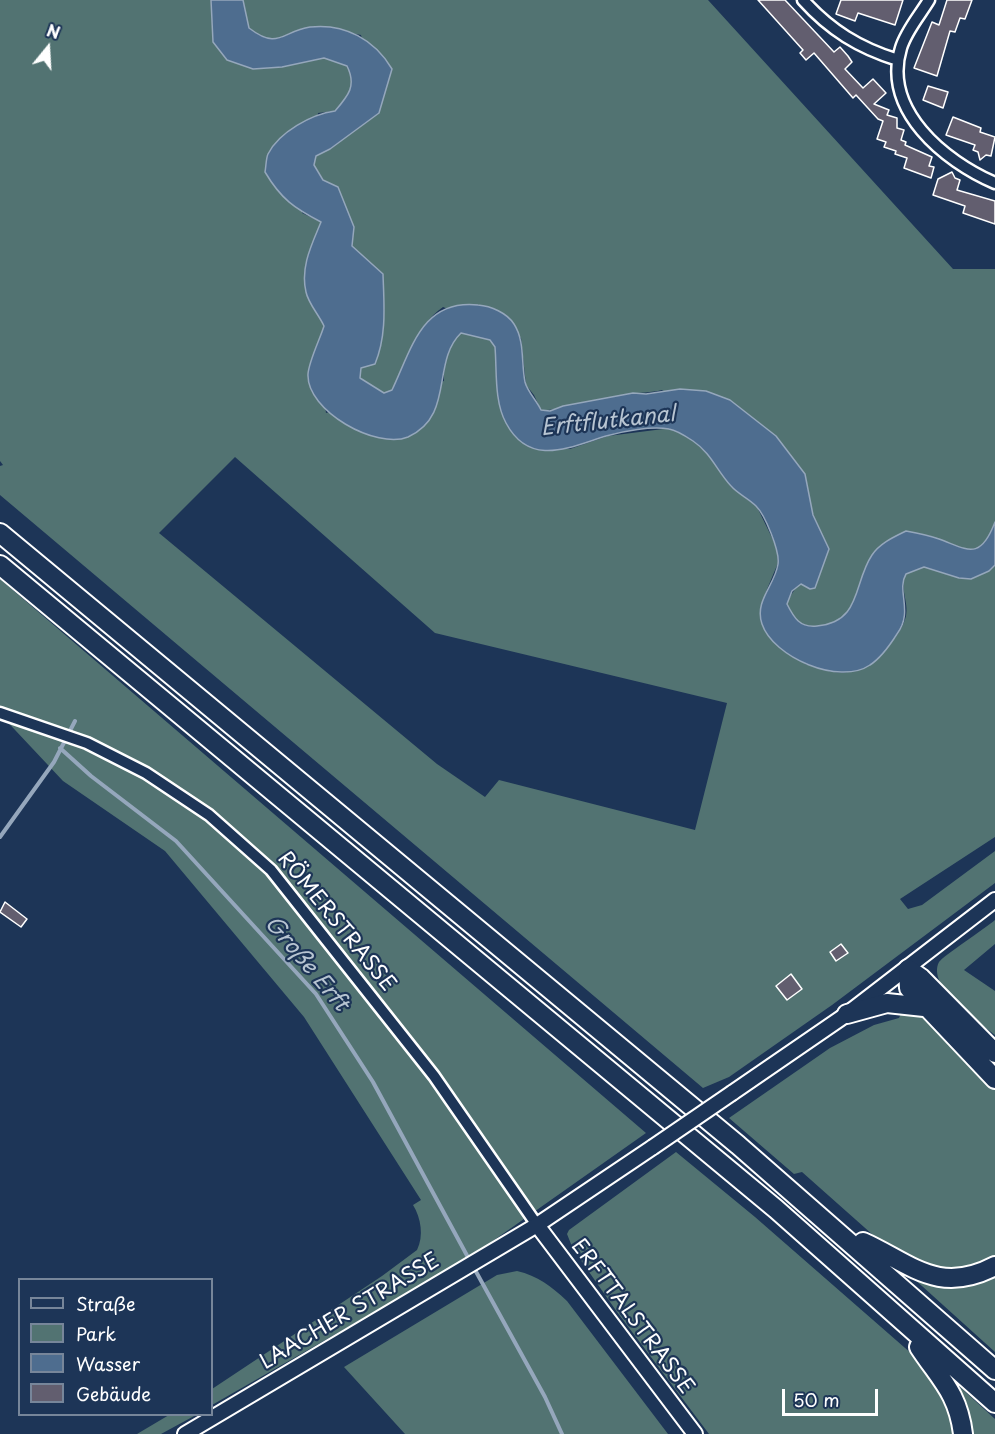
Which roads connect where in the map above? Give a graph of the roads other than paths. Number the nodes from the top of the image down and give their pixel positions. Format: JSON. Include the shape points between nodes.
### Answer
{"nodes":[{"id":1,"x":803,"y":0,"type":"edge"},
{"id":2,"x":929,"y":0,"type":"edge"},
{"id":3,"x":898,"y":60,"type":"junction"},
{"id":4,"x":995,"y":183,"type":"edge"},
{"id":5,"x":0,"y":533,"type":"edge"},
{"id":6,"x":0,"y":565,"type":"edge"},
{"id":7,"x":0,"y":713,"type":"edge"},
{"id":8,"x":995,"y":900,"type":"edge"},
{"id":9,"x":908,"y":969,"type":"junction"},
{"id":10,"x":924,"y":1007,"type":"junction"},
{"id":11,"x":847,"y":1014,"type":"junction"},
{"id":12,"x":995,"y":1053,"type":"edge"},
{"id":13,"x":995,"y":1079,"type":"edge"},
{"id":14,"x":537,"y":1225,"type":"junction"},
{"id":15,"x":841,"y":1233,"type":"junction"},
{"id":16,"x":995,"y":1266,"type":"edge"},
{"id":17,"x":897,"y":1316,"type":"junction"},
{"id":18,"x":995,"y":1370,"type":"edge"},
{"id":19,"x":995,"y":1403,"type":"edge"},
{"id":20,"x":185,"y":1434,"type":"edge"},
{"id":21,"x":694,"y":1434,"type":"edge"},
{"id":22,"x":963,"y":1434,"type":"edge"}],
"edges":[{"from":1,"to":3,"type":"street","via":[[839,34]]},
{"from":2,"to":3,"type":"street","via":[[902,45]]},
{"from":3,"to":4,"type":"street","via":[[898,83],[910,115],[960,165]]},
{"from":5,"to":15,"type":"highway"},
{"from":6,"to":17,"type":"highway","via":[[631,1088]]},
{"from":7,"to":14,"type":"street","name":"RÖMERSTRASSE","via":[[87,743],[146,773],[208,816],[271,870],[434,1076]]},
{"from":8,"to":9,"type":"main road","name":"LAACHER STRASSE"},
{"from":9,"to":10,"type":"highway","via":[[909,988]]},
{"from":9,"to":11,"type":"main road","name":"LAACHER STRASSE"},
{"from":9,"to":12,"type":"highway"},
{"from":10,"to":11,"type":"highway","via":[[887,1004]]},
{"from":10,"to":13,"type":"highway"},
{"from":11,"to":14,"type":"main road","name":"LAACHER STRASSE","bridge":true},
{"from":14,"to":20,"type":"main road","name":"LAACHER STRASSE"},
{"from":14,"to":21,"type":"main road","name":"ERFTTALSTRASSE"},
{"from":15,"to":16,"type":"highway","via":[[902,1265],[935,1276],[966,1276]]},
{"from":15,"to":18,"type":"highway"},
{"from":17,"to":19,"type":"highway"},
{"from":17,"to":22,"type":"highway","via":[[941,1374],[954,1398]]}]}
